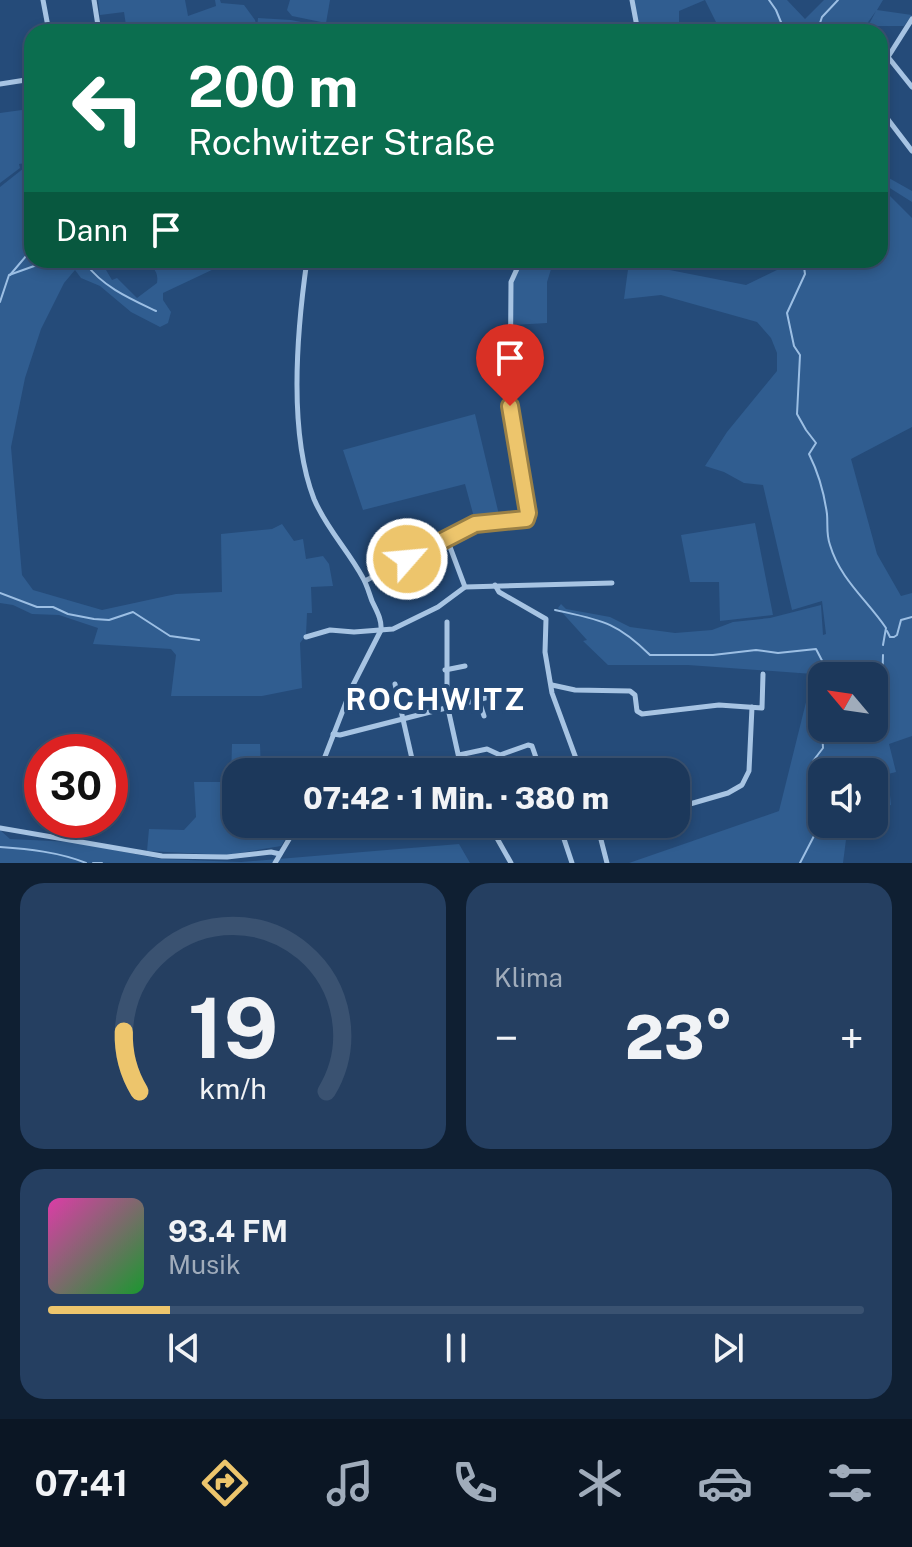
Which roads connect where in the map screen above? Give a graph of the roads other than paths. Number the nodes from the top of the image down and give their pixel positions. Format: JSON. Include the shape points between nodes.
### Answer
{"nodes":[{"id":1,"x":43,"y":0,"type":"edge"},
{"id":2,"x":94,"y":0,"type":"edge"},
{"id":3,"x":632,"y":0,"type":"edge"},
{"id":4,"x":911,"y":21,"type":"edge"},
{"id":5,"x":48,"y":24,"type":"edge"},
{"id":6,"x":98,"y":24,"type":"edge"},
{"id":7,"x":636,"y":24,"type":"edge"},
{"id":8,"x":888,"y":57,"type":"joint"},
{"id":9,"x":24,"y":80,"type":"edge"},
{"id":10,"x":0,"y":84,"type":"edge"},
{"id":11,"x":912,"y":87,"type":"edge"},
{"id":12,"x":888,"y":124,"type":"edge"},
{"id":13,"x":912,"y":151,"type":"edge"},
{"id":14,"x":306,"y":268,"type":"edge"},
{"id":15,"x":517,"y":268,"type":"edge"},
{"id":16,"x":447,"y":539,"type":"junction"},
{"id":17,"x":365,"y":581,"type":"junction"},
{"id":18,"x":612,"y":583,"type":"dead end"},
{"id":19,"x":495,"y":584,"type":"junction"},
{"id":20,"x":465,"y":587,"type":"junction"},
{"id":21,"x":447,"y":622,"type":"dead end"},
{"id":22,"x":381,"y":630,"type":"junction"},
{"id":23,"x":306,"y":637,"type":"dead end"},
{"id":24,"x":465,"y":666,"type":"dead end"},
{"id":25,"x":445,"y":670,"type":"junction"},
{"id":26,"x":763,"y":674,"type":"dead end"},
{"id":27,"x":395,"y":684,"type":"dead end"},
{"id":28,"x":552,"y":685,"type":"junction"},
{"id":29,"x":493,"y":696,"type":"dead end"},
{"id":30,"x":479,"y":701,"type":"junction"},
{"id":31,"x":752,"y":707,"type":"junction"},
{"id":32,"x":448,"y":708,"type":"junction"},
{"id":33,"x":484,"y":716,"type":"dead end"},
{"id":34,"x":402,"y":719,"type":"junction"},
{"id":35,"x":333,"y":734,"type":"junction"},
{"id":36,"x":459,"y":755,"type":"junction"},
{"id":37,"x":324,"y":758,"type":"edge"},
{"id":38,"x":412,"y":758,"type":"edge"},
{"id":39,"x":460,"y":758,"type":"edge"},
{"id":40,"x":536,"y":758,"type":"edge"},
{"id":41,"x":576,"y":758,"type":"edge"},
{"id":42,"x":690,"y":804,"type":"edge"},
{"id":43,"x":0,"y":828,"type":"edge"},
{"id":44,"x":290,"y":838,"type":"edge"},
{"id":45,"x":497,"y":838,"type":"edge"},
{"id":46,"x":564,"y":838,"type":"edge"},
{"id":47,"x":601,"y":838,"type":"edge"},
{"id":48,"x":280,"y":854,"type":"junction"},
{"id":49,"x":275,"y":863,"type":"edge"},
{"id":50,"x":511,"y":863,"type":"edge"},
{"id":51,"x":572,"y":863,"type":"edge"},
{"id":52,"x":607,"y":863,"type":"edge"}],
"edges":[{"from":1,"to":5,"type":"street"},
{"from":2,"to":6,"type":"street"},
{"from":3,"to":7,"type":"street"},
{"from":4,"to":8,"type":"street"},
{"from":8,"to":11,"type":"street"},
{"from":9,"to":10,"type":"street"},
{"from":12,"to":13,"type":"street"},
{"from":14,"to":17,"type":"street","via":[[298,375],[304,459],[324,521]]},
{"from":15,"to":16,"type":"street","via":[[511,282],[510,412],[528,513],[526,519],[475,524]]},
{"from":16,"to":17,"type":"street"},
{"from":16,"to":20,"type":"street"},
{"from":17,"to":22,"type":"street"},
{"from":18,"to":19,"type":"street"},
{"from":19,"to":20,"type":"street"},
{"from":19,"to":28,"type":"street","via":[[499,592],[546,619]]},
{"from":20,"to":22,"type":"street","via":[[393,629]]},
{"from":21,"to":25,"type":"street"},
{"from":22,"to":23,"type":"street","via":[[330,630]]},
{"from":22,"to":35,"type":"street"},
{"from":24,"to":25,"type":"street"},
{"from":25,"to":32,"type":"street"},
{"from":26,"to":31,"type":"street","via":[[762,708]]},
{"from":27,"to":34,"type":"street"},
{"from":28,"to":31,"type":"street","via":[[634,692],[642,714],[719,705]]},
{"from":28,"to":41,"type":"street"},
{"from":29,"to":30,"type":"street"},
{"from":30,"to":32,"type":"street"},
{"from":30,"to":33,"type":"street"},
{"from":31,"to":42,"type":"street","via":[[749,771],[742,785]]},
{"from":32,"to":34,"type":"street"},
{"from":32,"to":36,"type":"street"},
{"from":34,"to":35,"type":"street"},
{"from":34,"to":38,"type":"street"},
{"from":35,"to":37,"type":"street"},
{"from":36,"to":39,"type":"street"},
{"from":36,"to":40,"type":"street","via":[[487,749],[500,755],[528,745]]},
{"from":43,"to":48,"type":"street","via":[[162,856]]},
{"from":44,"to":48,"type":"street"},
{"from":45,"to":50,"type":"street"},
{"from":46,"to":51,"type":"street"},
{"from":47,"to":52,"type":"street"},
{"from":48,"to":49,"type":"street"}]}
